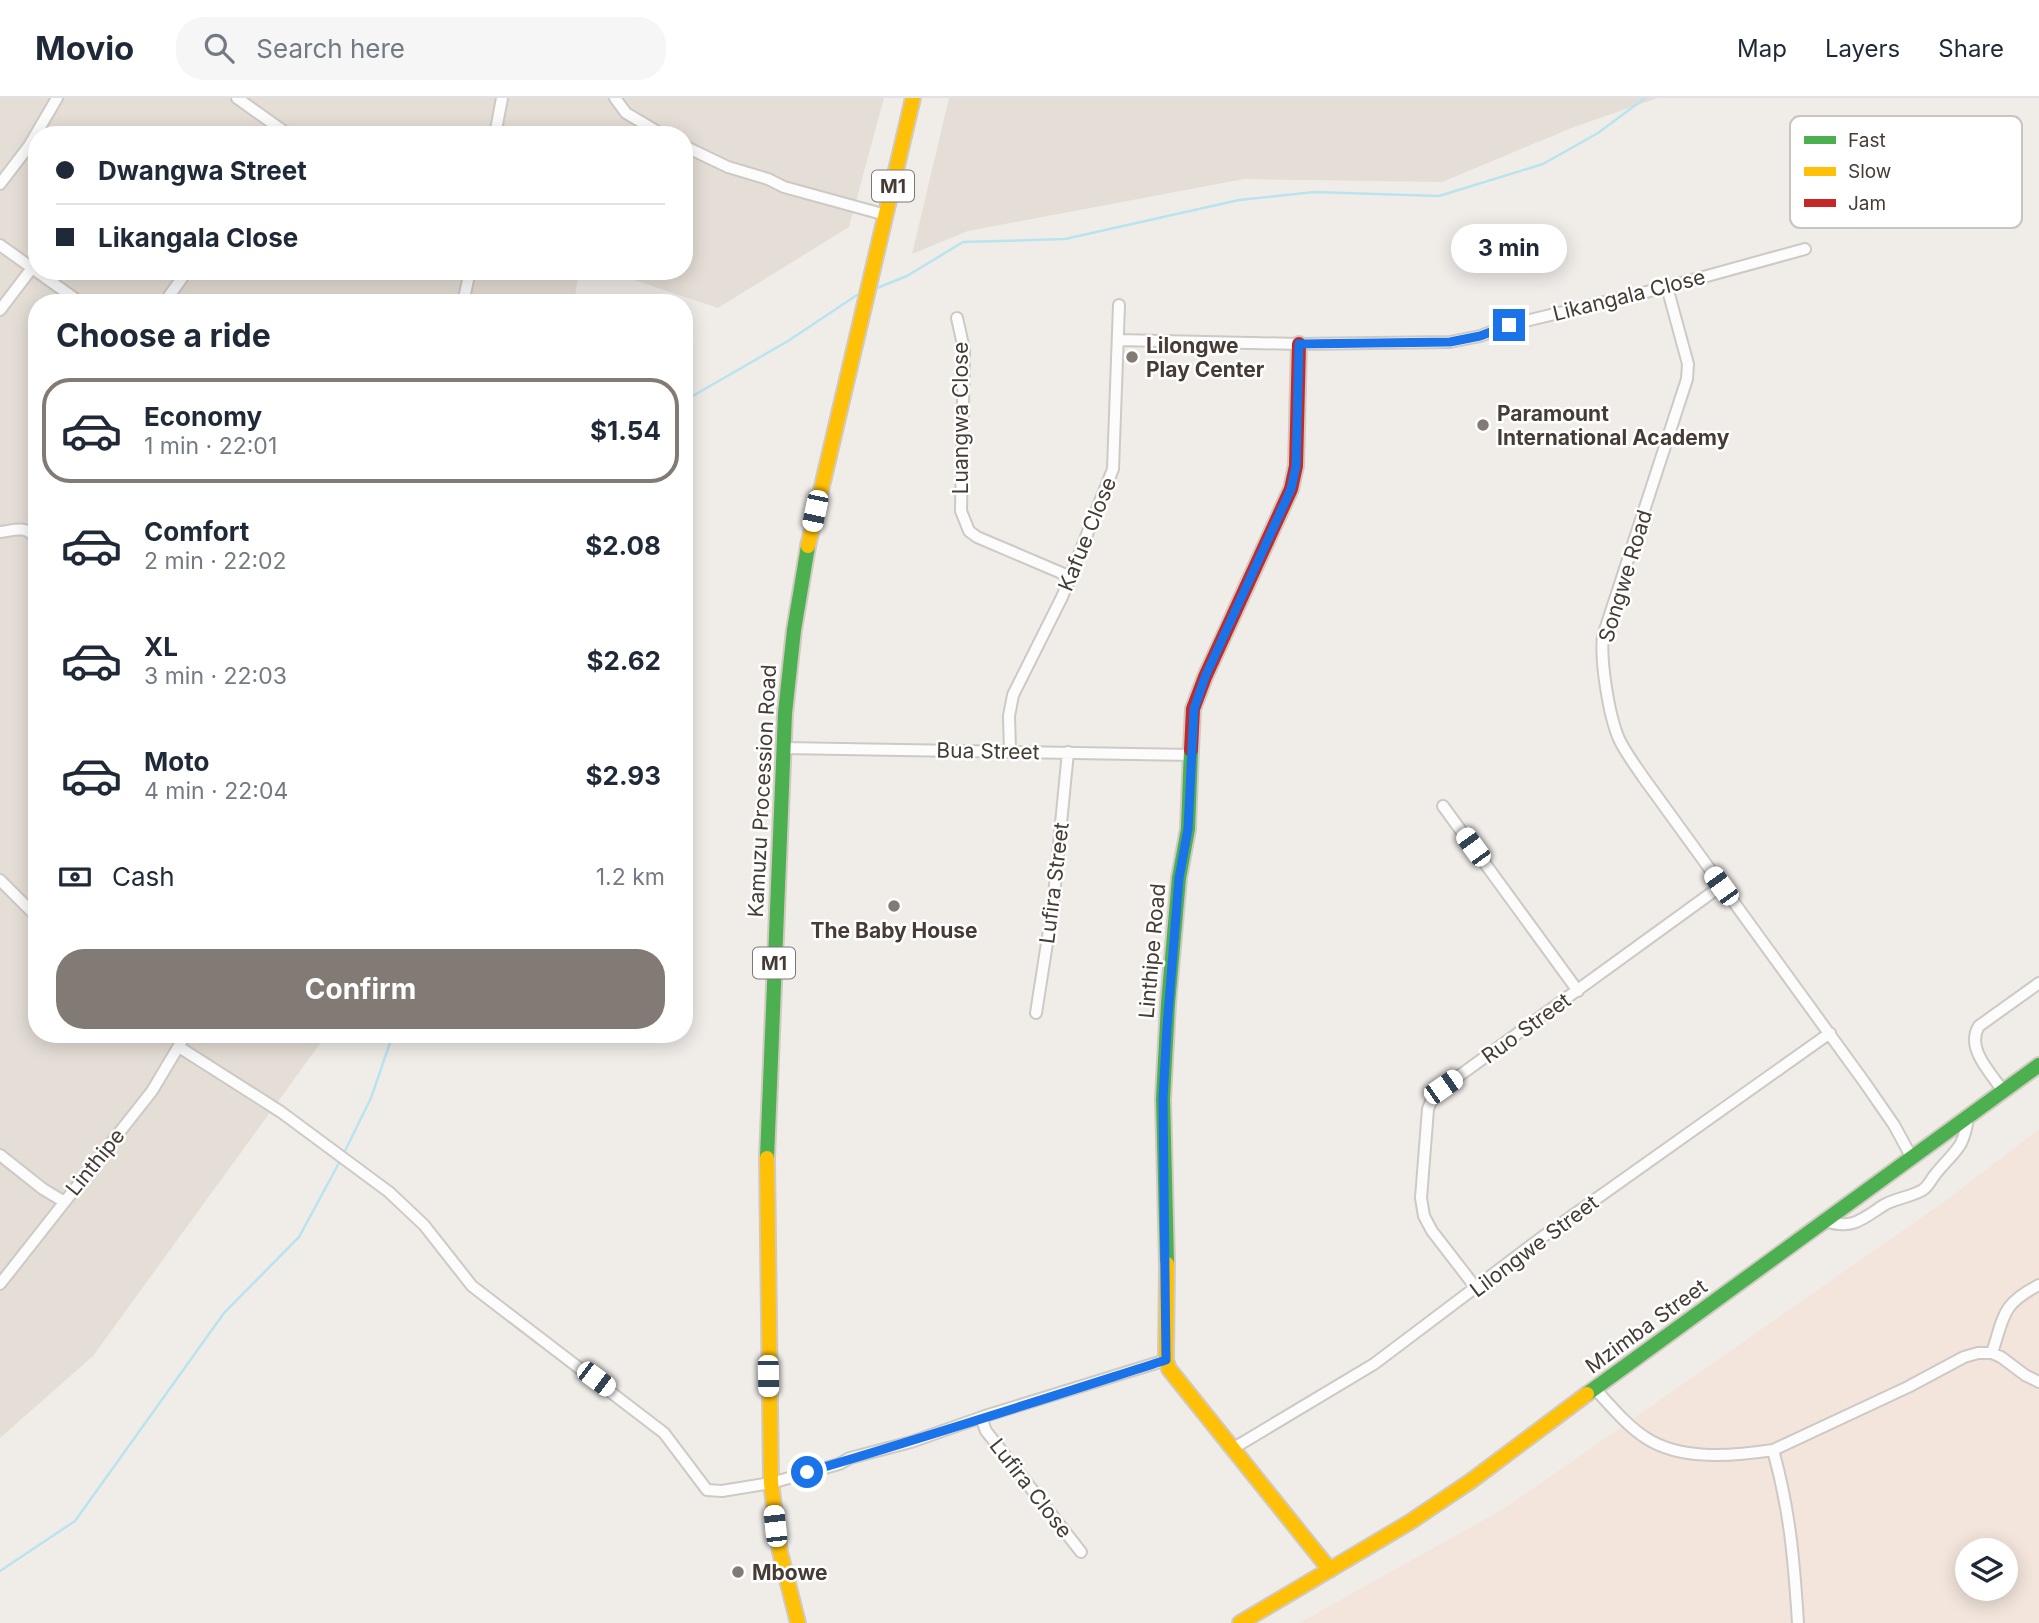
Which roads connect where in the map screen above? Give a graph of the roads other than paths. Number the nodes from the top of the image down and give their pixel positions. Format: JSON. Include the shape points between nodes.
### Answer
{"nodes":[{"id":1,"x":58,"y":98,"type":"edge"},
{"id":2,"x":237,"y":98,"type":"edge"},
{"id":3,"x":502,"y":98,"type":"edge"},
{"id":4,"x":615,"y":98,"type":"edge"},
{"id":5,"x":913,"y":98,"type":"edge"},
{"id":6,"x":42,"y":126,"type":"edge"},
{"id":7,"x":276,"y":126,"type":"edge"},
{"id":8,"x":497,"y":126,"type":"edge"},
{"id":9,"x":648,"y":126,"type":"edge"},
{"id":10,"x":28,"y":146,"type":"edge"},
{"id":11,"x":693,"y":150,"type":"edge"},
{"id":12,"x":0,"y":184,"type":"edge"},
{"id":13,"x":886,"y":215,"type":"junction"},
{"id":14,"x":0,"y":245,"type":"edge"},
{"id":15,"x":1805,"y":249,"type":"dead end"},
{"id":16,"x":28,"y":265,"type":"edge"},
{"id":17,"x":28,"y":273,"type":"edge"},
{"id":18,"x":49,"y":280,"type":"edge"},
{"id":19,"x":1667,"y":287,"type":"junction"},
{"id":20,"x":68,"y":294,"type":"edge"},
{"id":21,"x":1119,"y":305,"type":"dead end"},
{"id":22,"x":0,"y":310,"type":"edge"},
{"id":23,"x":957,"y":318,"type":"dead end"},
{"id":24,"x":1118,"y":340,"type":"junction"},
{"id":25,"x":1299,"y":344,"type":"junction"},
{"id":26,"x":28,"y":530,"type":"edge"},
{"id":27,"x":0,"y":532,"type":"edge"},
{"id":28,"x":1071,"y":577,"type":"junction"},
{"id":29,"x":784,"y":748,"type":"junction"},
{"id":30,"x":1010,"y":751,"type":"junction"},
{"id":31,"x":1068,"y":752,"type":"junction"},
{"id":32,"x":1192,"y":755,"type":"junction"},
{"id":33,"x":1443,"y":806,"type":"dead end"},
{"id":34,"x":0,"y":880,"type":"edge"},
{"id":35,"x":1721,"y":886,"type":"junction"},
{"id":36,"x":28,"y":908,"type":"edge"},
{"id":37,"x":2039,"y":983,"type":"edge"},
{"id":38,"x":1578,"y":991,"type":"junction"},
{"id":39,"x":1036,"y":1013,"type":"dead end"},
{"id":40,"x":1830,"y":1033,"type":"junction"},
{"id":41,"x":181,"y":1043,"type":"edge"},
{"id":42,"x":179,"y":1047,"type":"junction"},
{"id":43,"x":2039,"y":1065,"type":"edge"},
{"id":44,"x":2003,"y":1091,"type":"junction"},
{"id":45,"x":1968,"y":1117,"type":"junction"},
{"id":46,"x":0,"y":1155,"type":"edge"},
{"id":47,"x":1912,"y":1158,"type":"junction"},
{"id":48,"x":63,"y":1201,"type":"junction"},
{"id":49,"x":1825,"y":1222,"type":"junction"},
{"id":50,"x":0,"y":1284,"type":"edge"},
{"id":51,"x":2039,"y":1285,"type":"edge"},
{"id":52,"x":1476,"y":1288,"type":"junction"},
{"id":53,"x":1992,"y":1353,"type":"junction"},
{"id":54,"x":1166,"y":1360,"type":"junction"},
{"id":55,"x":2039,"y":1382,"type":"edge"},
{"id":56,"x":1595,"y":1389,"type":"junction"},
{"id":57,"x":984,"y":1419,"type":"junction"},
{"id":58,"x":1232,"y":1449,"type":"junction"},
{"id":59,"x":1773,"y":1450,"type":"junction"},
{"id":60,"x":771,"y":1483,"type":"junction"},
{"id":61,"x":1081,"y":1552,"type":"dead end"},
{"id":62,"x":1330,"y":1570,"type":"junction"},
{"id":63,"x":1268,"y":1606,"type":"junction"},
{"id":64,"x":798,"y":1623,"type":"edge"},
{"id":65,"x":1233,"y":1623,"type":"edge"},
{"id":66,"x":1240,"y":1623,"type":"edge"},
{"id":67,"x":1798,"y":1623,"type":"edge"}],
"edges":[{"from":1,"to":6,"type":"street"},
{"from":2,"to":7,"type":"street"},
{"from":3,"to":8,"type":"street"},
{"from":4,"to":9,"type":"street","via":[[626,113]]},
{"from":5,"to":13,"type":"main road","name":"Kamuzu Procession Road","number":"M1"},
{"from":10,"to":12,"type":"street"},
{"from":11,"to":13,"type":"street","via":[[784,187]]},
{"from":13,"to":29,"type":"main road","name":"Kamuzu Procession Road","number":"M1","via":[[804,564]]},
{"from":14,"to":16,"type":"street"},
{"from":15,"to":19,"type":"street","name":"Likangala Close"},
{"from":17,"to":22,"type":"street"},
{"from":18,"to":20,"type":"street"},
{"from":19,"to":25,"type":"street","name":"Likangala Close","via":[[1450,342]]},
{"from":19,"to":35,"type":"street","name":"Songwe Road","via":[[1688,364],[1687,379],[1601,649],[1619,738]]},
{"from":21,"to":24,"type":"street","name":"Kafue Close"},
{"from":23,"to":28,"type":"street","name":"Luangwa Close","via":[[964,349],[960,493],[964,522],[977,537]]},
{"from":24,"to":25,"type":"street","name":"Likangala Close"},
{"from":24,"to":28,"type":"street","name":"Kafue Close","via":[[1113,470]]},
{"from":25,"to":32,"type":"main road","name":"Linthipe Road","via":[[1296,466],[1291,489],[1198,694]]},
{"from":26,"to":27,"type":"street"},
{"from":28,"to":30,"type":"street","name":"Kafue Close","via":[[1013,695]]},
{"from":29,"to":30,"type":"street","name":"Bua Street"},
{"from":29,"to":60,"type":"main road","name":"Kamuzu Procession Road","number":"M1","via":[[767,1168]]},
{"from":30,"to":31,"type":"street","name":"Bua Street"},
{"from":31,"to":32,"type":"street","name":"Bua Street"},
{"from":31,"to":39,"type":"street","name":"Lufira Street","via":[[1053,905]]},
{"from":32,"to":54,"type":"main road","name":"Linthipe Road","via":[[1163,1099]]},
{"from":33,"to":38,"type":"street"},
{"from":34,"to":36,"type":"street"},
{"from":35,"to":38,"type":"street","name":"Ruo Street"},
{"from":35,"to":40,"type":"street","name":"Songwe Road"},
{"from":37,"to":44,"type":"street","via":[[1975,1032],[1977,1052]]},
{"from":38,"to":52,"type":"street","name":"Ruo Street","via":[[1443,1087],[1429,1102],[1421,1198],[1424,1216]]},
{"from":40,"to":47,"type":"street","name":"Songwe Road"},
{"from":40,"to":52,"type":"street","name":"Lilongwe Street"},
{"from":41,"to":42,"type":"street","name":"Linthipe"},
{"from":42,"to":48,"type":"street","name":"Linthipe","via":[[152,1091]]},
{"from":42,"to":60,"type":"street","via":[[281,1112],[390,1192],[425,1225],[481,1294],[664,1433],[707,1490]]},
{"from":43,"to":44,"type":"main road","name":"Mzimba Street"},
{"from":44,"to":45,"type":"main road","name":"Mzimba Street"},
{"from":45,"to":47,"type":"main road","name":"Mzimba Street"},
{"from":45,"to":49,"type":"street","via":[[1961,1146],[1926,1188],[1858,1222]]},
{"from":46,"to":48,"type":"street"},
{"from":47,"to":49,"type":"main road","name":"Mzimba Street"},
{"from":48,"to":50,"type":"street","name":"Linthipe"},
{"from":49,"to":56,"type":"main road","name":"Mzimba Street"},
{"from":51,"to":53,"type":"street","via":[[2004,1312]]},
{"from":52,"to":58,"type":"street","name":"Lilongwe Street","via":[[1374,1364]]},
{"from":53,"to":55,"type":"street"},
{"from":53,"to":59,"type":"street","via":[[1964,1357]]},
{"from":54,"to":57,"type":"street"},
{"from":54,"to":58,"type":"main road"},
{"from":56,"to":59,"type":"street","via":[[1633,1428],[1663,1447],[1705,1454]]},
{"from":56,"to":62,"type":"main road","name":"Mzimba Street","via":[[1471,1481]]},
{"from":57,"to":60,"type":"street"},
{"from":57,"to":61,"type":"street","name":"Lufira Close","via":[[986,1431]]},
{"from":58,"to":62,"type":"main road"},
{"from":59,"to":67,"type":"street","via":[[1793,1544]]},
{"from":60,"to":64,"type":"main road","name":"Kamuzu Procession Road","number":"M1","via":[[780,1552]]},
{"from":62,"to":63,"type":"main road","name":"Mzimba Street"},
{"from":63,"to":65,"type":"main road"},
{"from":63,"to":66,"type":"main road"}]}
